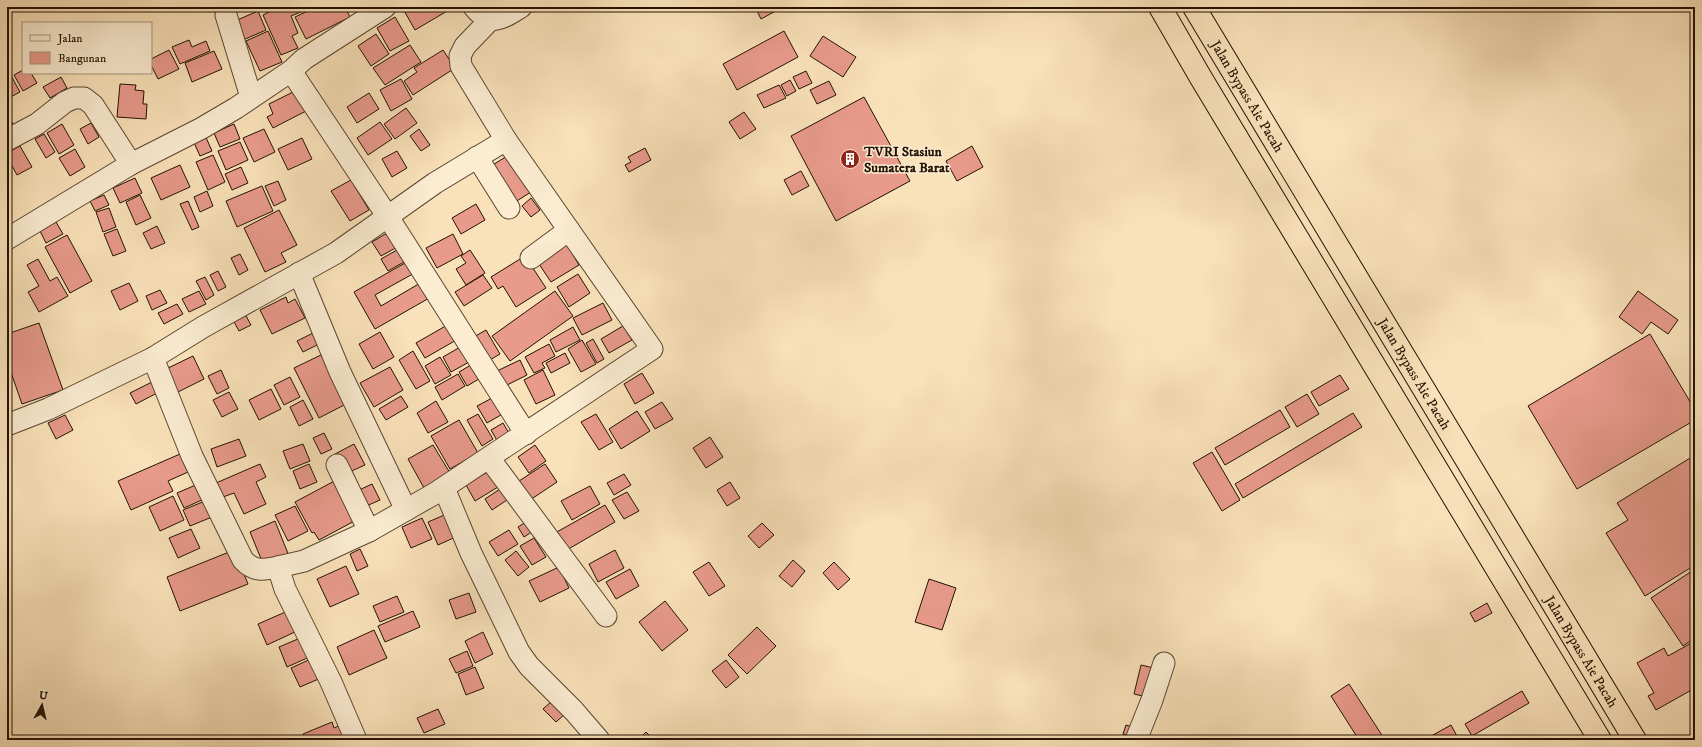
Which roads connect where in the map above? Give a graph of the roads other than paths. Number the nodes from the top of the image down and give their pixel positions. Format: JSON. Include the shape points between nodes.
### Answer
{"nodes":[{"id":1,"x":386,"y":7,"type":"edge"},
{"id":2,"x":522,"y":7,"type":"edge"},
{"id":3,"x":1160,"y":7,"type":"edge"},
{"id":4,"x":1194,"y":7,"type":"edge"},
{"id":5,"x":482,"y":13,"type":"edge"},
{"id":6,"x":226,"y":15,"type":"dead end"},
{"id":7,"x":291,"y":71,"type":"junction"},
{"id":8,"x":251,"y":97,"type":"junction"},
{"id":9,"x":7,"y":140,"type":"edge"},
{"id":10,"x":506,"y":140,"type":"junction"},
{"id":11,"x":477,"y":157,"type":"junction"},
{"id":12,"x":131,"y":164,"type":"junction"},
{"id":13,"x":509,"y":208,"type":"dead end"},
{"id":14,"x":388,"y":217,"type":"junction"},
{"id":15,"x":569,"y":230,"type":"junction"},
{"id":16,"x":7,"y":238,"type":"edge"},
{"id":17,"x":531,"y":258,"type":"dead end"},
{"id":18,"x":299,"y":273,"type":"junction"},
{"id":19,"x":1377,"y":312,"type":"junction"},
{"id":20,"x":1351,"y":326,"type":"junction"},
{"id":21,"x":153,"y":358,"type":"junction"},
{"id":22,"x":7,"y":425,"type":"edge"},
{"id":23,"x":526,"y":434,"type":"junction"},
{"id":24,"x":488,"y":458,"type":"junction"},
{"id":25,"x":337,"y":465,"type":"dead end"},
{"id":26,"x":444,"y":488,"type":"junction"},
{"id":27,"x":406,"y":510,"type":"junction"},
{"id":28,"x":369,"y":530,"type":"junction"},
{"id":29,"x":278,"y":567,"type":"junction"},
{"id":30,"x":606,"y":616,"type":"dead end"},
{"id":31,"x":1164,"y":663,"type":"dead end"},
{"id":32,"x":356,"y":740,"type":"edge"},
{"id":33,"x":599,"y":740,"type":"edge"},
{"id":34,"x":1136,"y":740,"type":"edge"},
{"id":35,"x":1600,"y":740,"type":"edge"},
{"id":36,"x":1635,"y":740,"type":"edge"}],
"edges":[{"from":1,"to":7,"type":"street","via":[[304,59]]},
{"from":2,"to":5,"type":"street","via":[[503,18]]},
{"from":3,"to":20,"type":"highway"},
{"from":4,"to":19,"type":"highway","name":"Jalan Bypass Aie Pacah"},
{"from":5,"to":10,"type":"street","via":[[460,56],[461,66]]},
{"from":6,"to":8,"type":"street"},
{"from":7,"to":8,"type":"street"},
{"from":7,"to":14,"type":"street"},
{"from":8,"to":12,"type":"street","via":[[202,128]]},
{"from":9,"to":12,"type":"street","via":[[37,124],[65,102],[74,98],[84,98],[93,105]]},
{"from":10,"to":11,"type":"street"},
{"from":10,"to":15,"type":"street"},
{"from":11,"to":13,"type":"street"},
{"from":11,"to":14,"type":"street"},
{"from":12,"to":16,"type":"street"},
{"from":14,"to":18,"type":"street","via":[[336,253]]},
{"from":14,"to":23,"type":"street"},
{"from":15,"to":17,"type":"street"},
{"from":15,"to":23,"type":"street","via":[[652,349]]},
{"from":18,"to":21,"type":"street"},
{"from":18,"to":27,"type":"street","via":[[340,372]]},
{"from":19,"to":20,"type":"highway"},
{"from":19,"to":36,"type":"highway","name":"Jalan Bypass Aie Pacah"},
{"from":20,"to":35,"type":"highway"},
{"from":21,"to":22,"type":"street","via":[[48,409]]},
{"from":21,"to":29,"type":"street","via":[[192,456],[243,560],[256,570]]},
{"from":23,"to":24,"type":"street"},
{"from":24,"to":26,"type":"street"},
{"from":24,"to":30,"type":"street"},
{"from":25,"to":28,"type":"street"},
{"from":26,"to":27,"type":"street"},
{"from":26,"to":33,"type":"street","via":[[471,553],[519,652],[529,666]]},
{"from":27,"to":28,"type":"street"},
{"from":28,"to":29,"type":"street","via":[[304,561]]},
{"from":29,"to":32,"type":"street","via":[[285,588]]},
{"from":31,"to":34,"type":"street"}]}
